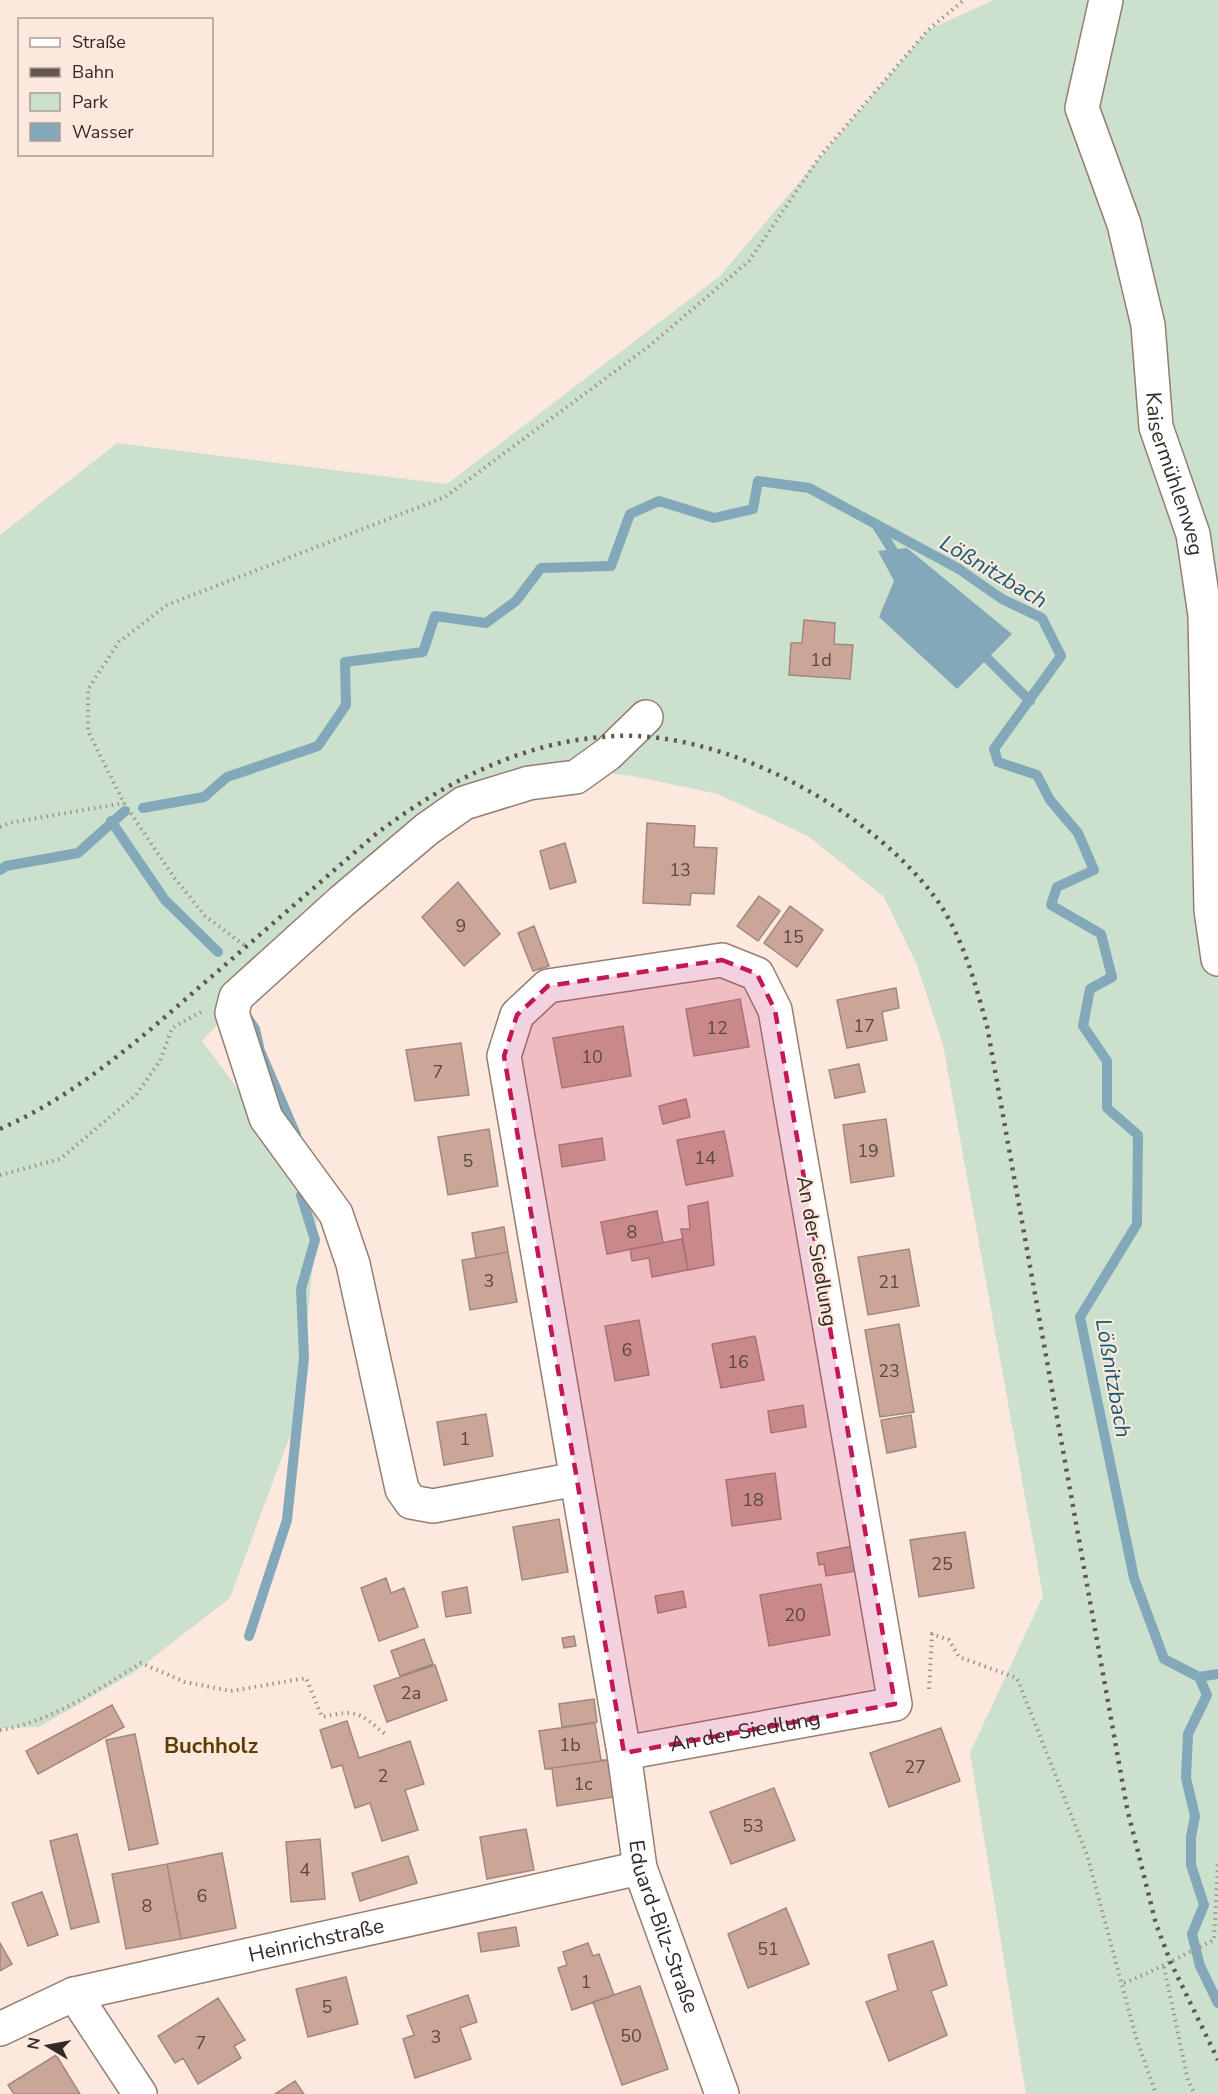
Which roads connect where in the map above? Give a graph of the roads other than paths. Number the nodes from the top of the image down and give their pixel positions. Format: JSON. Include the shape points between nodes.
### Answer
{"nodes":[{"id":1,"x":1106,"y":0,"type":"edge"},
{"id":2,"x":646,"y":717,"type":"dead end"},
{"id":3,"x":1218,"y":959,"type":"edge"},
{"id":4,"x":576,"y":1479,"type":"junction"},
{"id":5,"x":624,"y":1753,"type":"junction"},
{"id":6,"x":640,"y":1868,"type":"junction"},
{"id":7,"x":75,"y":1994,"type":"junction"},
{"id":8,"x":0,"y":2029,"type":"edge"},
{"id":9,"x":140,"y":2094,"type":"edge"},
{"id":10,"x":722,"y":2094,"type":"edge"}],
"edges":[{"from":1,"to":3,"type":"street","name":"Kaisermühlenweg","via":[[1082,108],[1124,224],[1148,325],[1156,427],[1193,534],[1204,615],[1210,910]]},
{"from":2,"to":4,"type":"street","via":[[608,754],[576,777],[529,783],[464,803],[427,829],[236,997],[232,1013],[266,1118],[336,1214],[353,1264],[402,1489],[411,1502],[433,1506]]},
{"from":4,"to":5,"type":"street","name":"An der Siedlung"},
{"from":4,"to":5,"type":"street","name":"An der Siedlung","via":[[504,1056],[517,1015],[548,986],[722,960],[757,974],[775,1010],[895,1704]]},
{"from":5,"to":6,"type":"street","name":"Eduard-Bilz-Straße"},
{"from":6,"to":7,"type":"street","name":"Heinrichstraße"},
{"from":6,"to":10,"type":"street","name":"Eduard-Bilz-Straße"},
{"from":7,"to":8,"type":"street","name":"Heinrichstraße"},
{"from":7,"to":9,"type":"street"}]}
